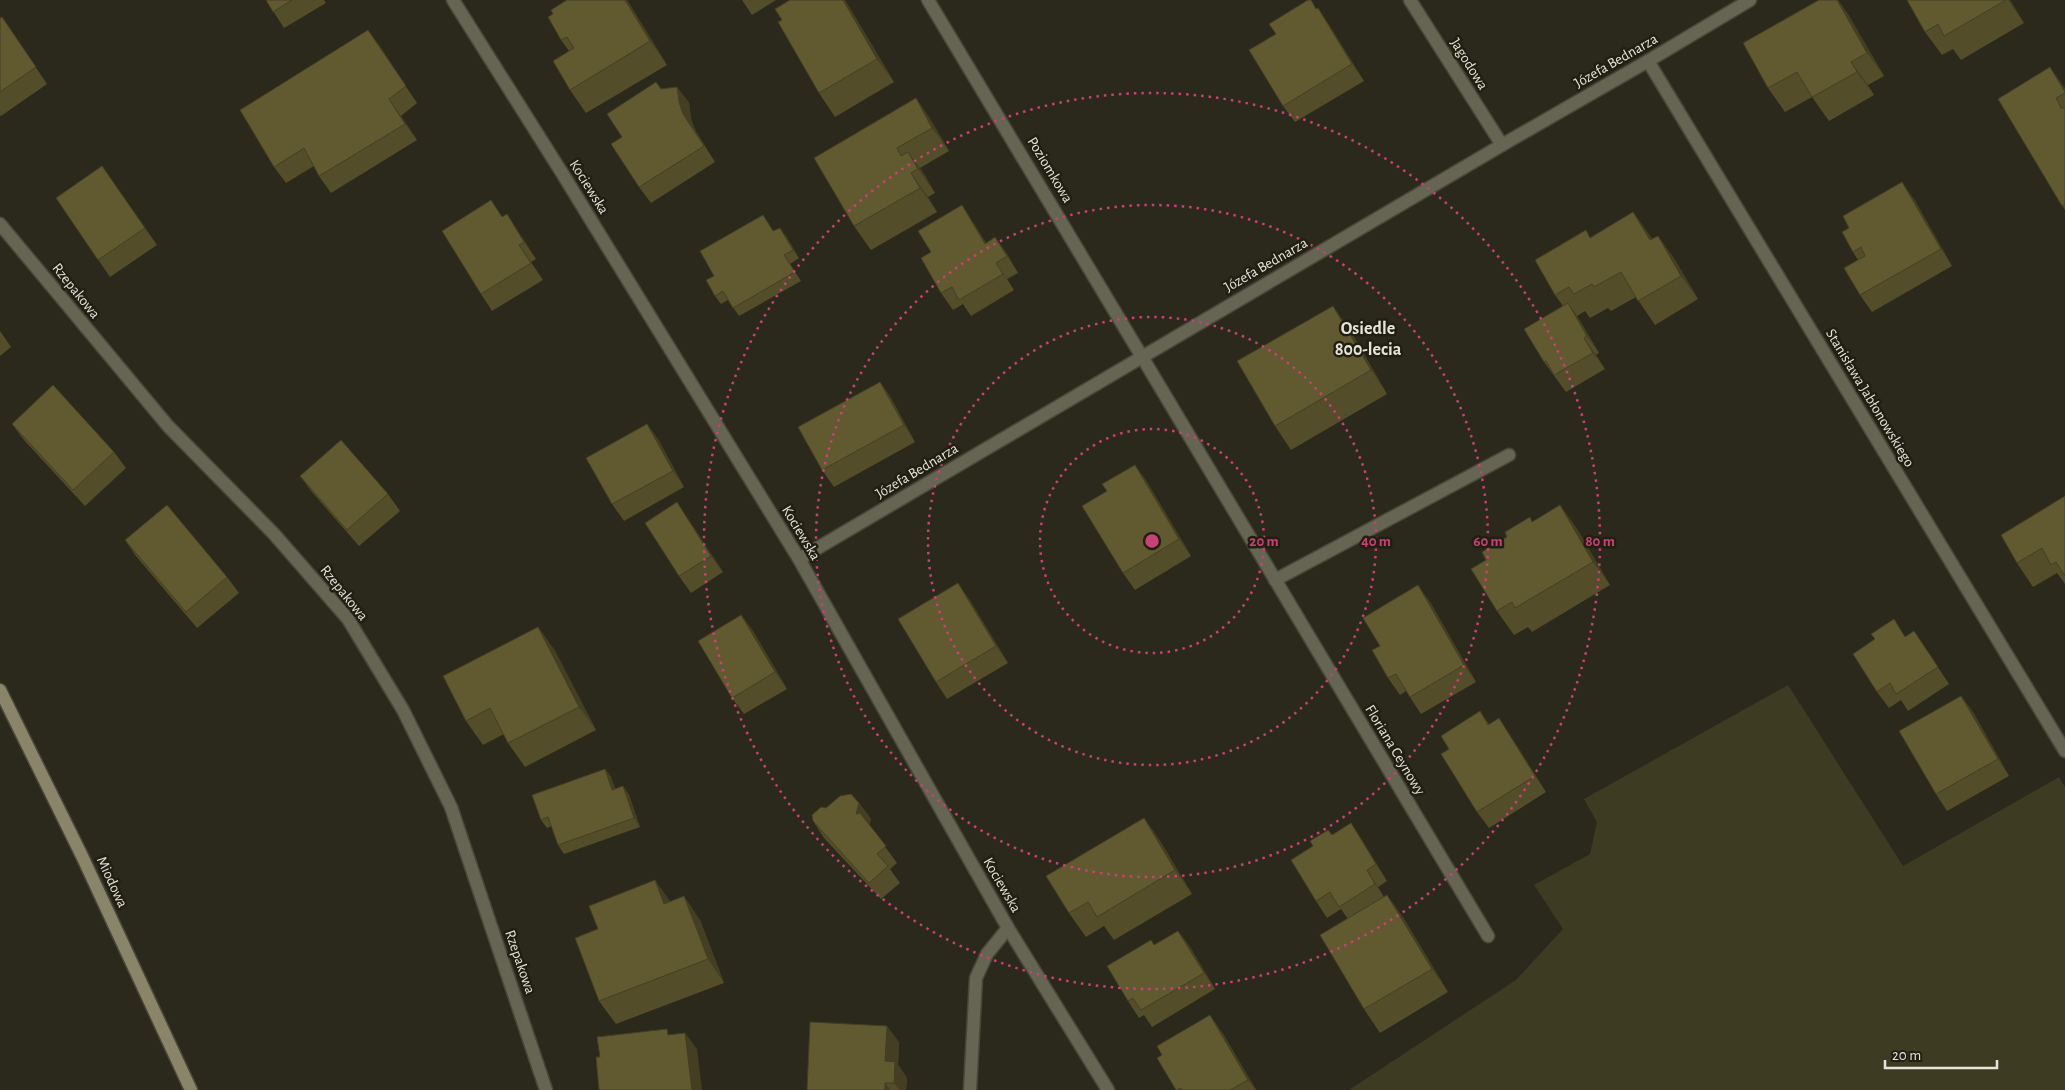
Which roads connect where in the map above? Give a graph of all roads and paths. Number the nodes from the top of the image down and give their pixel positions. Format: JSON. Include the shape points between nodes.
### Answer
{"nodes":[{"id":1,"x":453,"y":0,"type":"edge"},
{"id":2,"x":928,"y":0,"type":"edge"},
{"id":3,"x":1410,"y":0,"type":"edge"},
{"id":4,"x":1750,"y":0,"type":"edge"},
{"id":5,"x":1648,"y":62,"type":"junction"},
{"id":6,"x":1502,"y":145,"type":"junction"},
{"id":7,"x":0,"y":224,"type":"edge"},
{"id":8,"x":1143,"y":356,"type":"junction"},
{"id":9,"x":1509,"y":456,"type":"dead end"},
{"id":10,"x":799,"y":559,"type":"junction"},
{"id":11,"x":1275,"y":580,"type":"junction"},
{"id":12,"x":0,"y":690,"type":"edge"},
{"id":13,"x":2065,"y":750,"type":"edge"},
{"id":14,"x":1008,"y":928,"type":"junction"},
{"id":15,"x":1488,"y":936,"type":"dead end"},
{"id":16,"x":191,"y":1090,"type":"edge"},
{"id":17,"x":546,"y":1090,"type":"edge"},
{"id":18,"x":970,"y":1090,"type":"edge"},
{"id":19,"x":1108,"y":1090,"type":"edge"}],
"edges":[{"from":1,"to":10,"type":"street","name":"Kociewska"},
{"from":2,"to":8,"type":"street","name":"Poziomkowa"},
{"from":3,"to":6,"type":"street","name":"Jagodowa"},
{"from":4,"to":5,"type":"street","name":"Józefa Bednarza"},
{"from":5,"to":6,"type":"street","name":"Józefa Bednarza"},
{"from":5,"to":13,"type":"street","name":"Stanisława Jabłonowskiego"},
{"from":6,"to":8,"type":"street","name":"Józefa Bednarza"},
{"from":7,"to":17,"type":"street","name":"Rzepakowa","via":[[168,426],[274,534],[348,619],[403,710],[451,807]]},
{"from":8,"to":10,"type":"street","name":"Józefa Bednarza"},
{"from":8,"to":11,"type":"street","name":"Floriana Ceynowy"},
{"from":9,"to":11,"type":"street"},
{"from":10,"to":14,"type":"street","name":"Kociewska"},
{"from":11,"to":15,"type":"street","name":"Floriana Ceynowy"},
{"from":12,"to":16,"type":"main road","name":"Miodowa"},
{"from":14,"to":18,"type":"street","via":[[987,954],[976,978]]},
{"from":14,"to":19,"type":"street","name":"Kociewska"}]}
